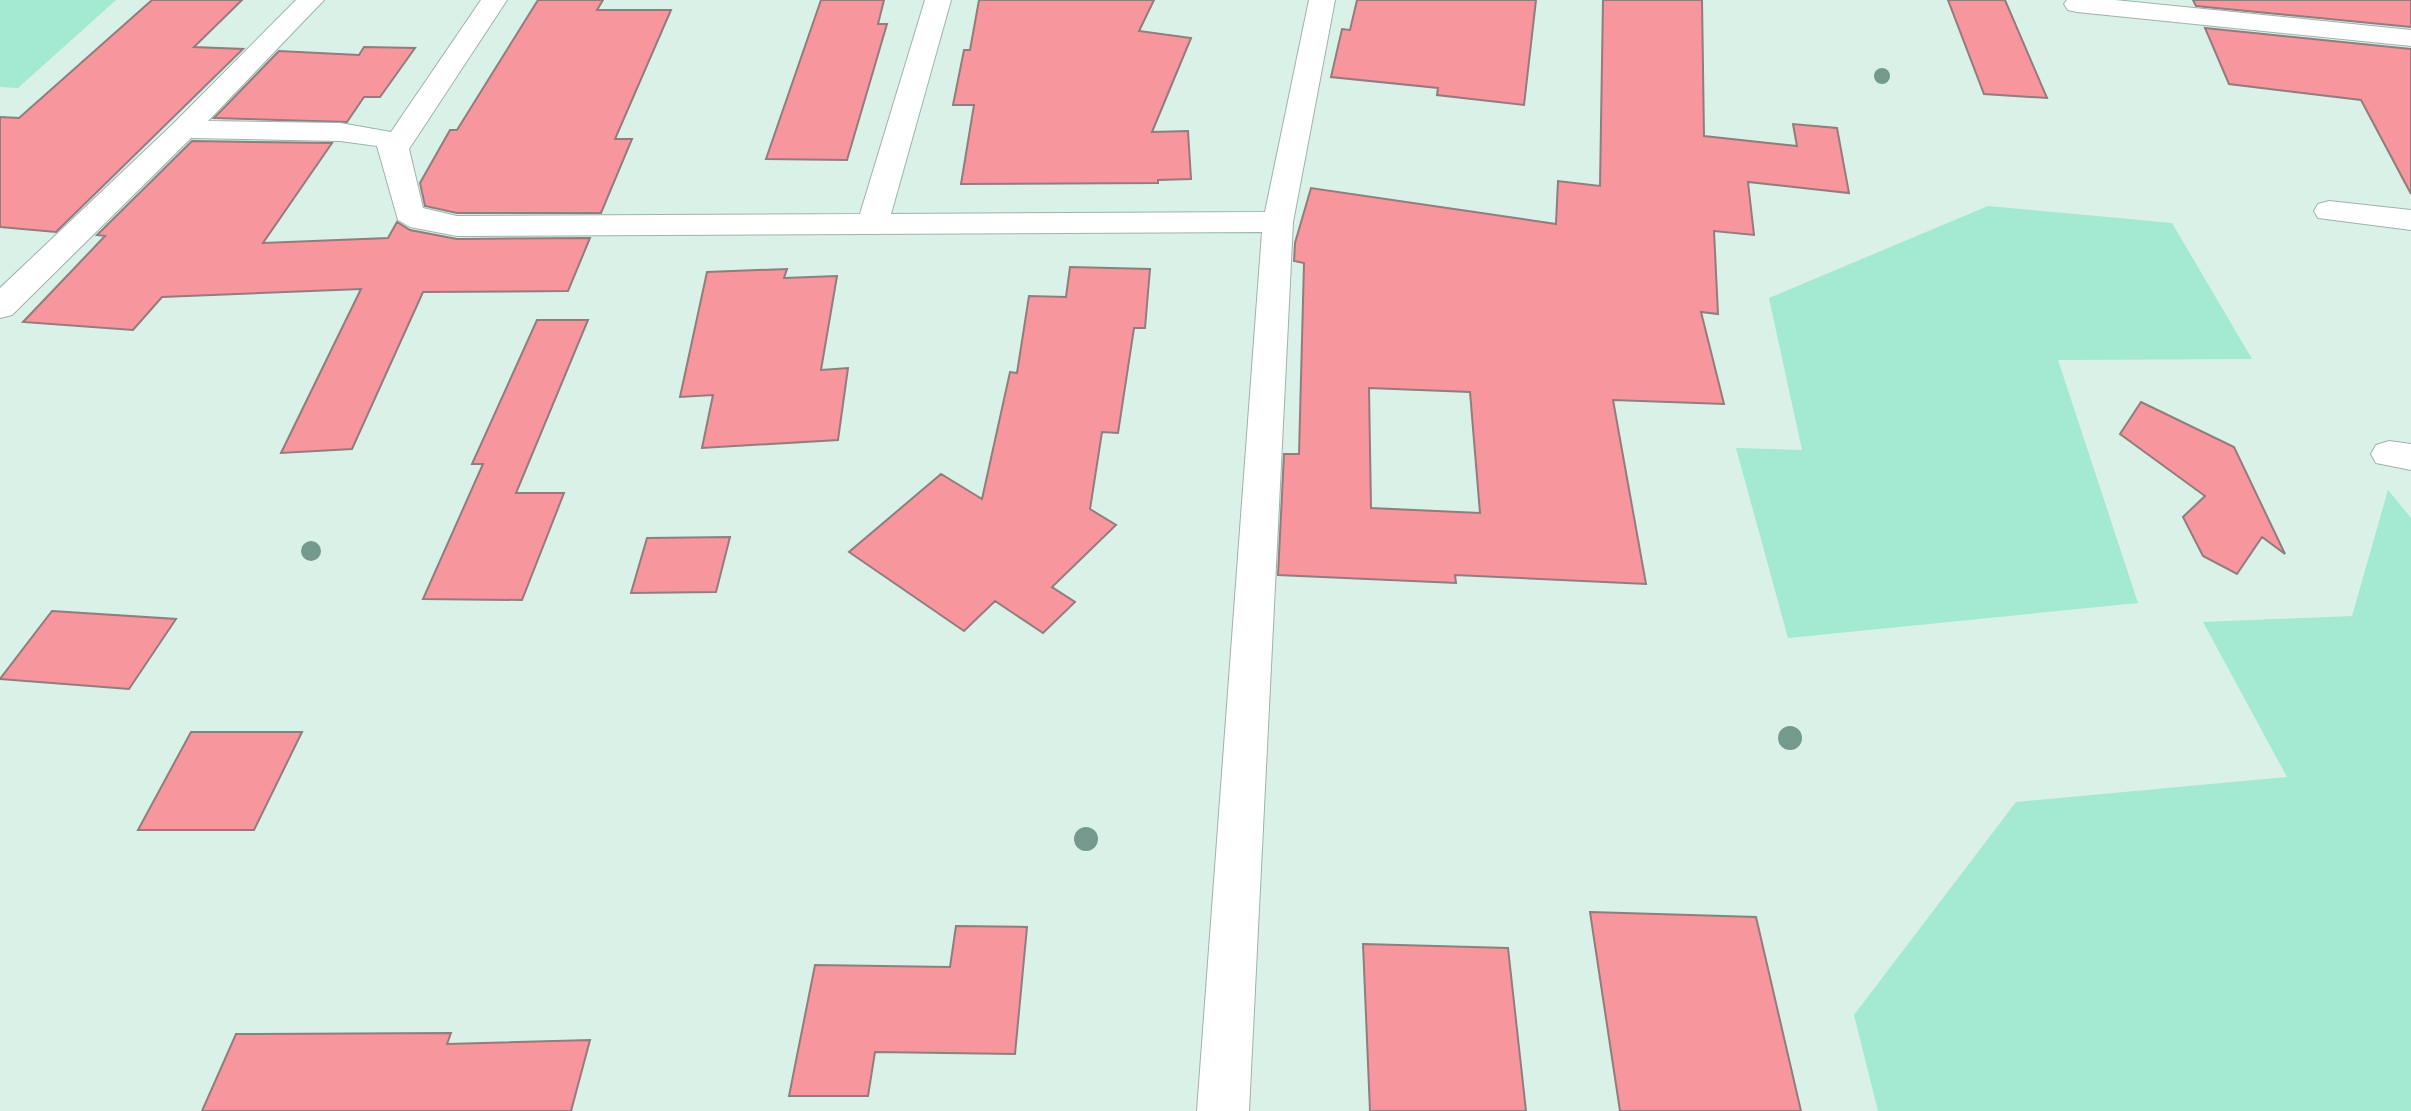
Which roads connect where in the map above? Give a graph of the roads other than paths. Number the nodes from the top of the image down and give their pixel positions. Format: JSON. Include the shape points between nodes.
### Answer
{"nodes":[{"id":1,"x":311,"y":0,"type":"edge"},
{"id":2,"x":494,"y":0,"type":"edge"},
{"id":3,"x":938,"y":0,"type":"edge"},
{"id":4,"x":1322,"y":0,"type":"edge"},
{"id":5,"x":2077,"y":4,"type":"dead end"},
{"id":6,"x":2411,"y":38,"type":"edge"},
{"id":7,"x":184,"y":129,"type":"junction"},
{"id":8,"x":394,"y":149,"type":"junction"},
{"id":9,"x":2329,"y":211,"type":"dead end"},
{"id":10,"x":2411,"y":220,"type":"edge"},
{"id":11,"x":1278,"y":222,"type":"junction"},
{"id":12,"x":873,"y":223,"type":"junction"},
{"id":13,"x":0,"y":263,"type":"edge"},
{"id":14,"x":42,"y":266,"type":"junction"},
{"id":15,"x":0,"y":307,"type":"edge"},
{"id":16,"x":1223,"y":1111,"type":"edge"}],
"edges":[{"from":1,"to":7,"type":"street"},
{"from":2,"to":8,"type":"street"},
{"from":3,"to":12,"type":"street"},
{"from":4,"to":11,"type":"street"},
{"from":5,"to":6,"type":"street"},
{"from":7,"to":8,"type":"street","via":[[371,134],[386,139]]},
{"from":7,"to":14,"type":"street"},
{"from":8,"to":12,"type":"street","via":[[409,213],[439,224]]},
{"from":9,"to":10,"type":"street"},
{"from":11,"to":12,"type":"street"},
{"from":11,"to":16,"type":"street"},
{"from":13,"to":14,"type":"street"},
{"from":14,"to":15,"type":"street"}]}
